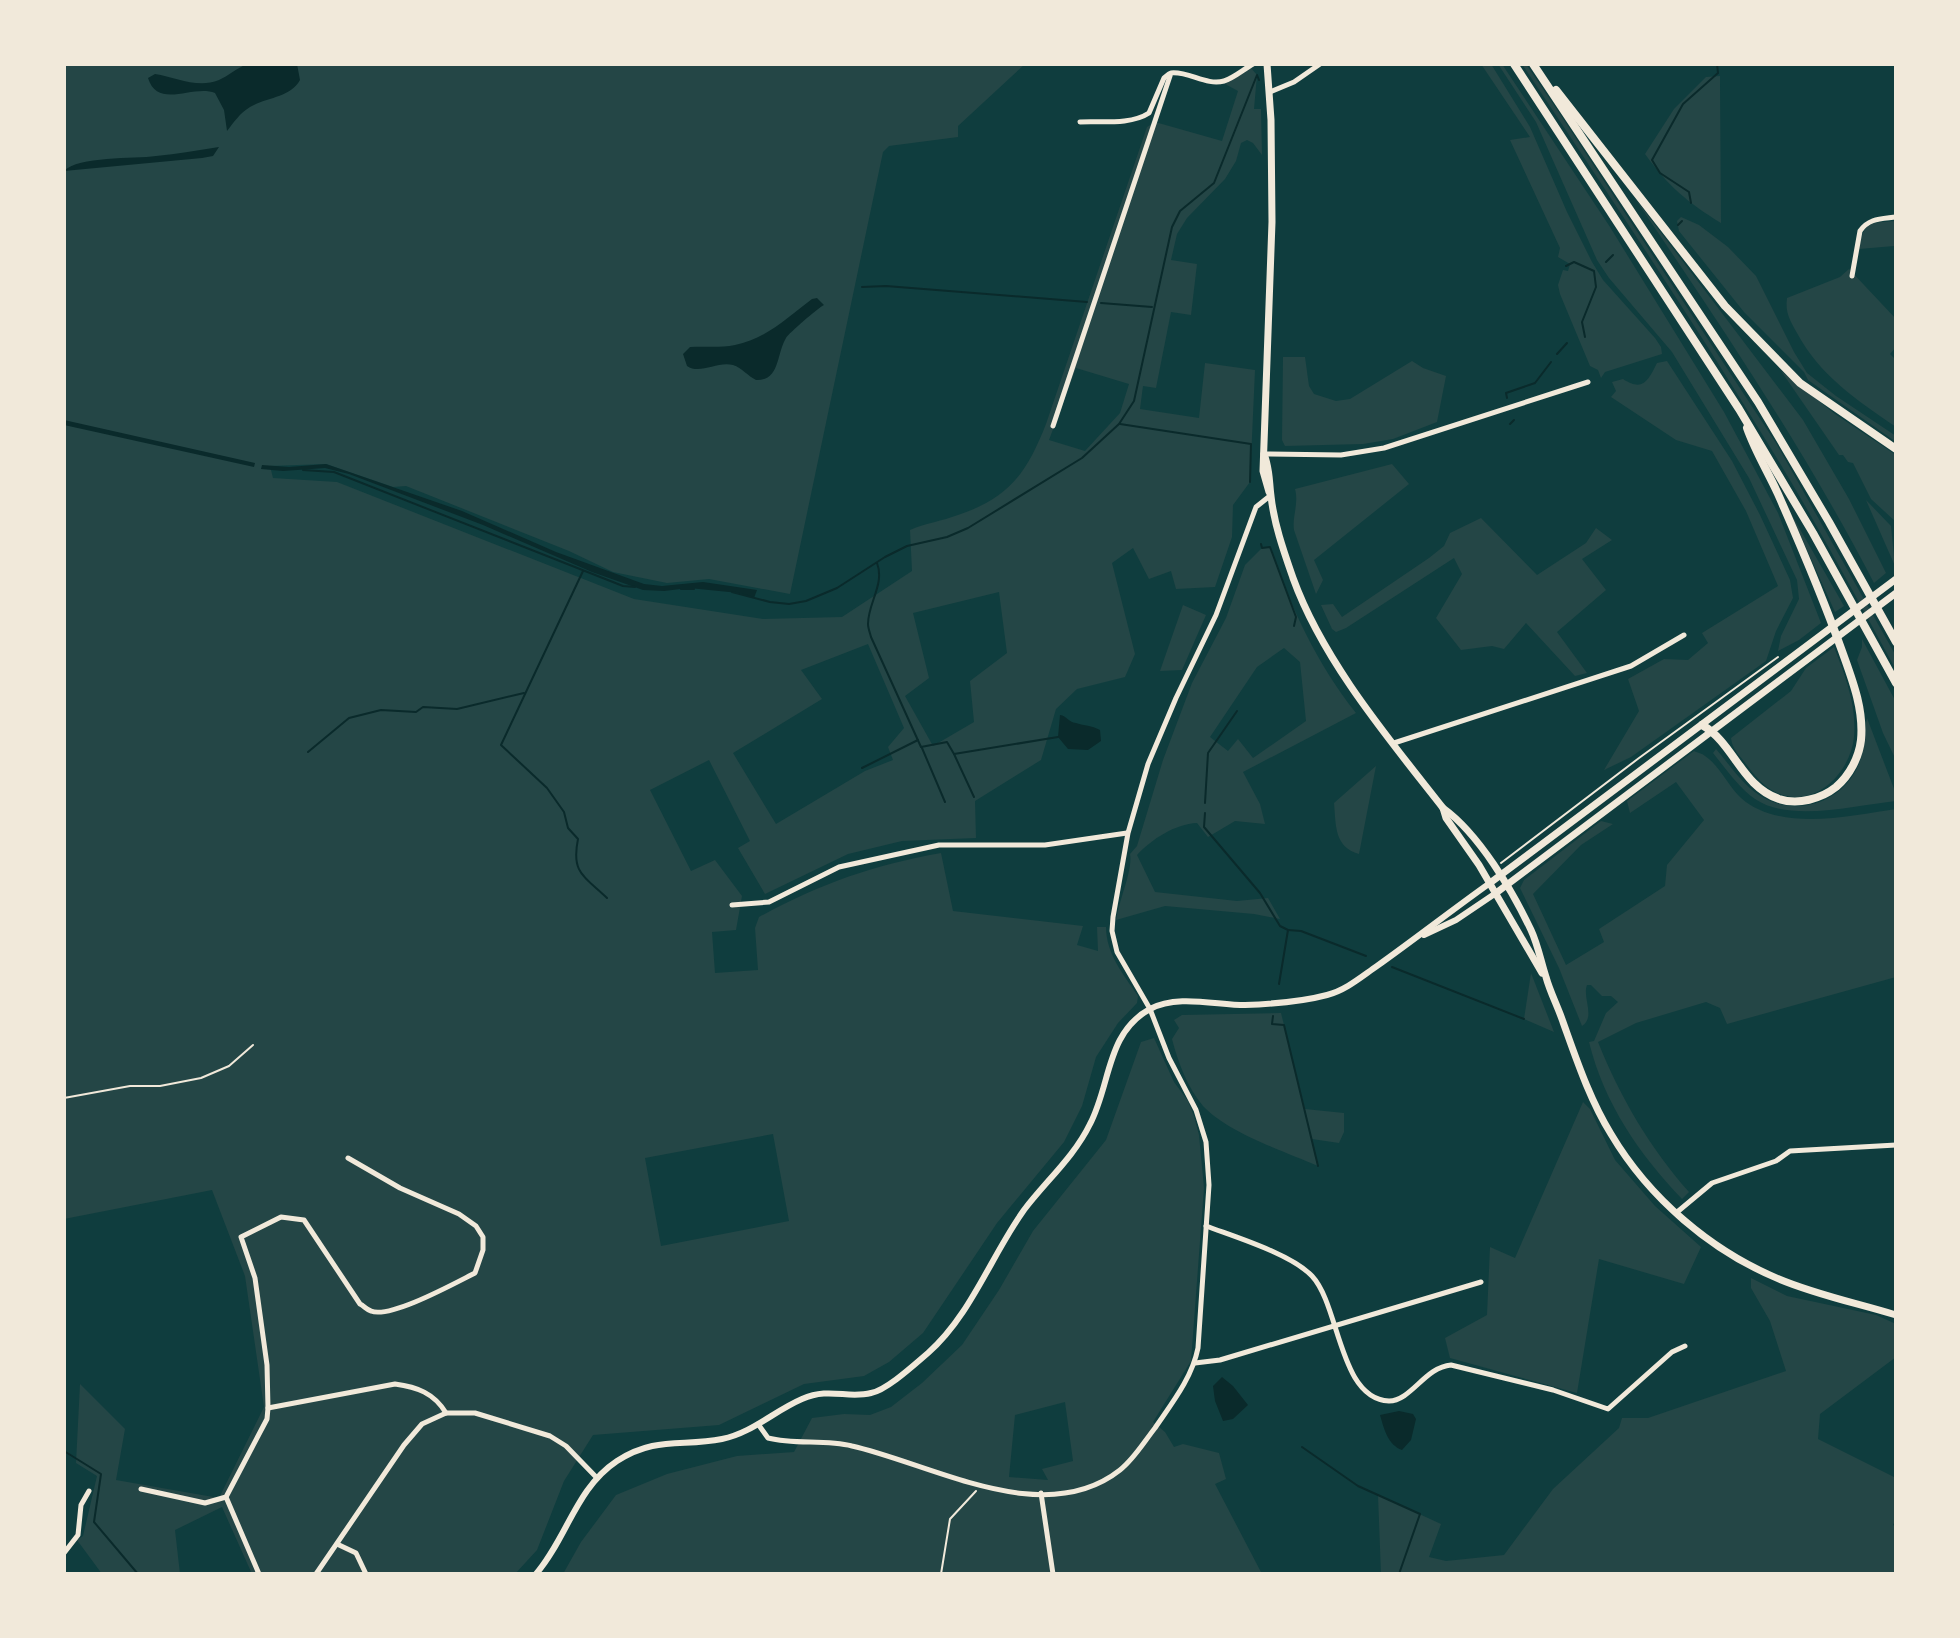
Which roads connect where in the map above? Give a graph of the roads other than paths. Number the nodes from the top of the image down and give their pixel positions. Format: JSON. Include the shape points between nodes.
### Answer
{"nodes":[{"id":1,"x":1253,"y":64,"type":"edge"},
{"id":2,"x":1267,"y":64,"type":"edge"},
{"id":3,"x":1320,"y":64,"type":"edge"},
{"id":4,"x":1514,"y":64,"type":"edge"},
{"id":5,"x":1534,"y":65,"type":"edge"},
{"id":6,"x":1171,"y":73,"type":"junction"},
{"id":7,"x":1270,"y":92,"type":"junction"},
{"id":8,"x":1080,"y":122,"type":"dead end"},
{"id":9,"x":1896,"y":217,"type":"edge"},
{"id":10,"x":1852,"y":276,"type":"dead end"},
{"id":11,"x":1588,"y":382,"type":"dead end"},
{"id":12,"x":1739,"y":409,"type":"junction"},
{"id":13,"x":1053,"y":426,"type":"dead end"},
{"id":14,"x":1896,"y":449,"type":"edge"},
{"id":15,"x":1264,"y":454,"type":"junction"},
{"id":16,"x":1271,"y":495,"type":"junction"},
{"id":17,"x":1896,"y":579,"type":"edge"},
{"id":18,"x":1896,"y":593,"type":"edge"},
{"id":19,"x":1684,"y":635,"type":"dead end"},
{"id":20,"x":1896,"y":642,"type":"edge"},
{"id":21,"x":1896,"y":683,"type":"edge"},
{"id":22,"x":1702,"y":725,"type":"junction"},
{"id":23,"x":1712,"y":731,"type":"junction"},
{"id":24,"x":1394,"y":743,"type":"junction"},
{"id":25,"x":1443,"y":808,"type":"junction"},
{"id":26,"x":1128,"y":833,"type":"junction"},
{"id":27,"x":1500,"y":876,"type":"junction"},
{"id":28,"x":1490,"y":883,"type":"junction"},
{"id":29,"x":1506,"y":886,"type":"junction"},
{"id":30,"x":1496,"y":893,"type":"junction"},
{"id":31,"x":732,"y":905,"type":"dead end"},
{"id":32,"x":1417,"y":937,"type":"junction"},
{"id":33,"x":1546,"y":979,"type":"junction"},
{"id":34,"x":1150,"y":1009,"type":"junction"},
{"id":35,"x":1896,"y":1145,"type":"edge"},
{"id":36,"x":348,"y":1158,"type":"dead end"},
{"id":37,"x":1676,"y":1213,"type":"junction"},
{"id":38,"x":1206,"y":1226,"type":"junction"},
{"id":39,"x":1481,"y":1282,"type":"dead end"},
{"id":40,"x":1896,"y":1315,"type":"edge"},
{"id":41,"x":1335,"y":1327,"type":"junction"},
{"id":42,"x":1685,"y":1346,"type":"dead end"},
{"id":43,"x":1195,"y":1363,"type":"junction"},
{"id":44,"x":268,"y":1408,"type":"junction"},
{"id":45,"x":446,"y":1413,"type":"junction"},
{"id":46,"x":758,"y":1424,"type":"junction"},
{"id":47,"x":597,"y":1478,"type":"junction"},
{"id":48,"x":141,"y":1489,"type":"dead end"},
{"id":49,"x":89,"y":1491,"type":"dead end"},
{"id":50,"x":1041,"y":1493,"type":"junction"},
{"id":51,"x":226,"y":1497,"type":"junction"},
{"id":52,"x":337,"y":1544,"type":"junction"},
{"id":53,"x":64,"y":1553,"type":"edge"},
{"id":54,"x":259,"y":1574,"type":"edge"},
{"id":55,"x":316,"y":1574,"type":"edge"},
{"id":56,"x":366,"y":1574,"type":"edge"},
{"id":57,"x":536,"y":1574,"type":"edge"},
{"id":58,"x":1053,"y":1574,"type":"edge"}],
"edges":[{"from":1,"to":6,"type":"street","via":[[1222,82]]},
{"from":2,"to":7,"type":"main road"},
{"from":3,"to":7,"type":"street"},
{"from":4,"to":12,"type":"highway"},
{"from":5,"to":14,"type":"highway","via":[[1725,306],[1800,383]]},
{"from":5,"to":20,"type":"highway","via":[[1758,402]]},
{"from":6,"to":8,"type":"street","via":[[1145,116]]},
{"from":6,"to":13,"type":"street"},
{"from":7,"to":15,"type":"main road","via":[[1272,222]]},
{"from":9,"to":10,"type":"street","via":[[1864,225]]},
{"from":11,"to":15,"type":"street","via":[[1388,448],[1341,455]]},
{"from":12,"to":21,"type":"highway"},
{"from":12,"to":23,"type":"highway","via":[[1834,629],[1854,684],[1861,739],[1841,783],[1817,798],[1792,801],[1762,791]]},
{"from":15,"to":16,"type":"main road"},
{"from":16,"to":24,"type":"main road","via":[[1286,557],[1313,624]]},
{"from":16,"to":26,"type":"street","via":[[1256,507],[1212,625],[1158,739]]},
{"from":17,"to":22,"type":"main road"},
{"from":18,"to":23,"type":"main road"},
{"from":19,"to":24,"type":"street","via":[[1631,666]]},
{"from":22,"to":23,"type":"highway"},
{"from":22,"to":27,"type":"main road"},
{"from":23,"to":29,"type":"main road"},
{"from":24,"to":25,"type":"main road"},
{"from":25,"to":27,"type":"main road","via":[[1460,822]]},
{"from":25,"to":28,"type":"main road"},
{"from":26,"to":31,"type":"street","via":[[1045,845],[926,847],[839,867],[769,902]]},
{"from":26,"to":34,"type":"street","via":[[1112,931],[1122,963]]},
{"from":27,"to":28,"type":"main road"},
{"from":27,"to":29,"type":"main road"},
{"from":28,"to":30,"type":"main road"},
{"from":28,"to":32,"type":"street"},
{"from":29,"to":30,"type":"main road"},
{"from":29,"to":33,"type":"main road","via":[[1533,933]]},
{"from":30,"to":32,"type":"street","via":[[1442,928]]},
{"from":30,"to":33,"type":"main road"},
{"from":32,"to":34,"type":"street","via":[[1330,994],[1266,1004],[1168,1003]]},
{"from":33,"to":37,"type":"main road","via":[[1610,1133]]},
{"from":34,"to":38,"type":"street","via":[[1202,1124],[1209,1168]]},
{"from":34,"to":46,"type":"street","via":[[1124,1030],[1114,1048],[1101,1098],[1078,1146],[1025,1209],[975,1291],[928,1353],[876,1392],[816,1394]]},
{"from":35,"to":37,"type":"street","via":[[1790,1151],[1712,1183]]},
{"from":36,"to":44,"type":"street","via":[[459,1214],[476,1226],[483,1250],[475,1273],[381,1313],[360,1304],[304,1220],[281,1217],[241,1237],[255,1278]]},
{"from":37,"to":40,"type":"main road","via":[[1723,1249],[1777,1279]]},
{"from":38,"to":41,"type":"street","via":[[1306,1271],[1319,1286]]},
{"from":38,"to":43,"type":"street"},
{"from":39,"to":41,"type":"street"},
{"from":41,"to":42,"type":"street","via":[[1357,1383],[1370,1396],[1393,1401],[1441,1366],[1451,1365],[1609,1409]]},
{"from":41,"to":43,"type":"street"},
{"from":43,"to":50,"type":"street","via":[[1122,1469],[1083,1488]]},
{"from":44,"to":45,"type":"street","via":[[395,1384],[435,1397]]},
{"from":44,"to":51,"type":"street"},
{"from":45,"to":47,"type":"street","via":[[475,1413],[550,1436]]},
{"from":45,"to":52,"type":"street","via":[[422,1424],[408,1440]]},
{"from":46,"to":47,"type":"street","via":[[719,1440],[642,1449]]},
{"from":46,"to":50,"type":"street","via":[[768,1438],[849,1445],[979,1487]]},
{"from":47,"to":57,"type":"street"},
{"from":48,"to":51,"type":"street","via":[[205,1503]]},
{"from":49,"to":53,"type":"street","via":[[81,1505],[78,1535]]},
{"from":50,"to":58,"type":"street"},
{"from":51,"to":54,"type":"street"},
{"from":52,"to":55,"type":"street"},
{"from":52,"to":56,"type":"street","via":[[356,1553]]}]}
